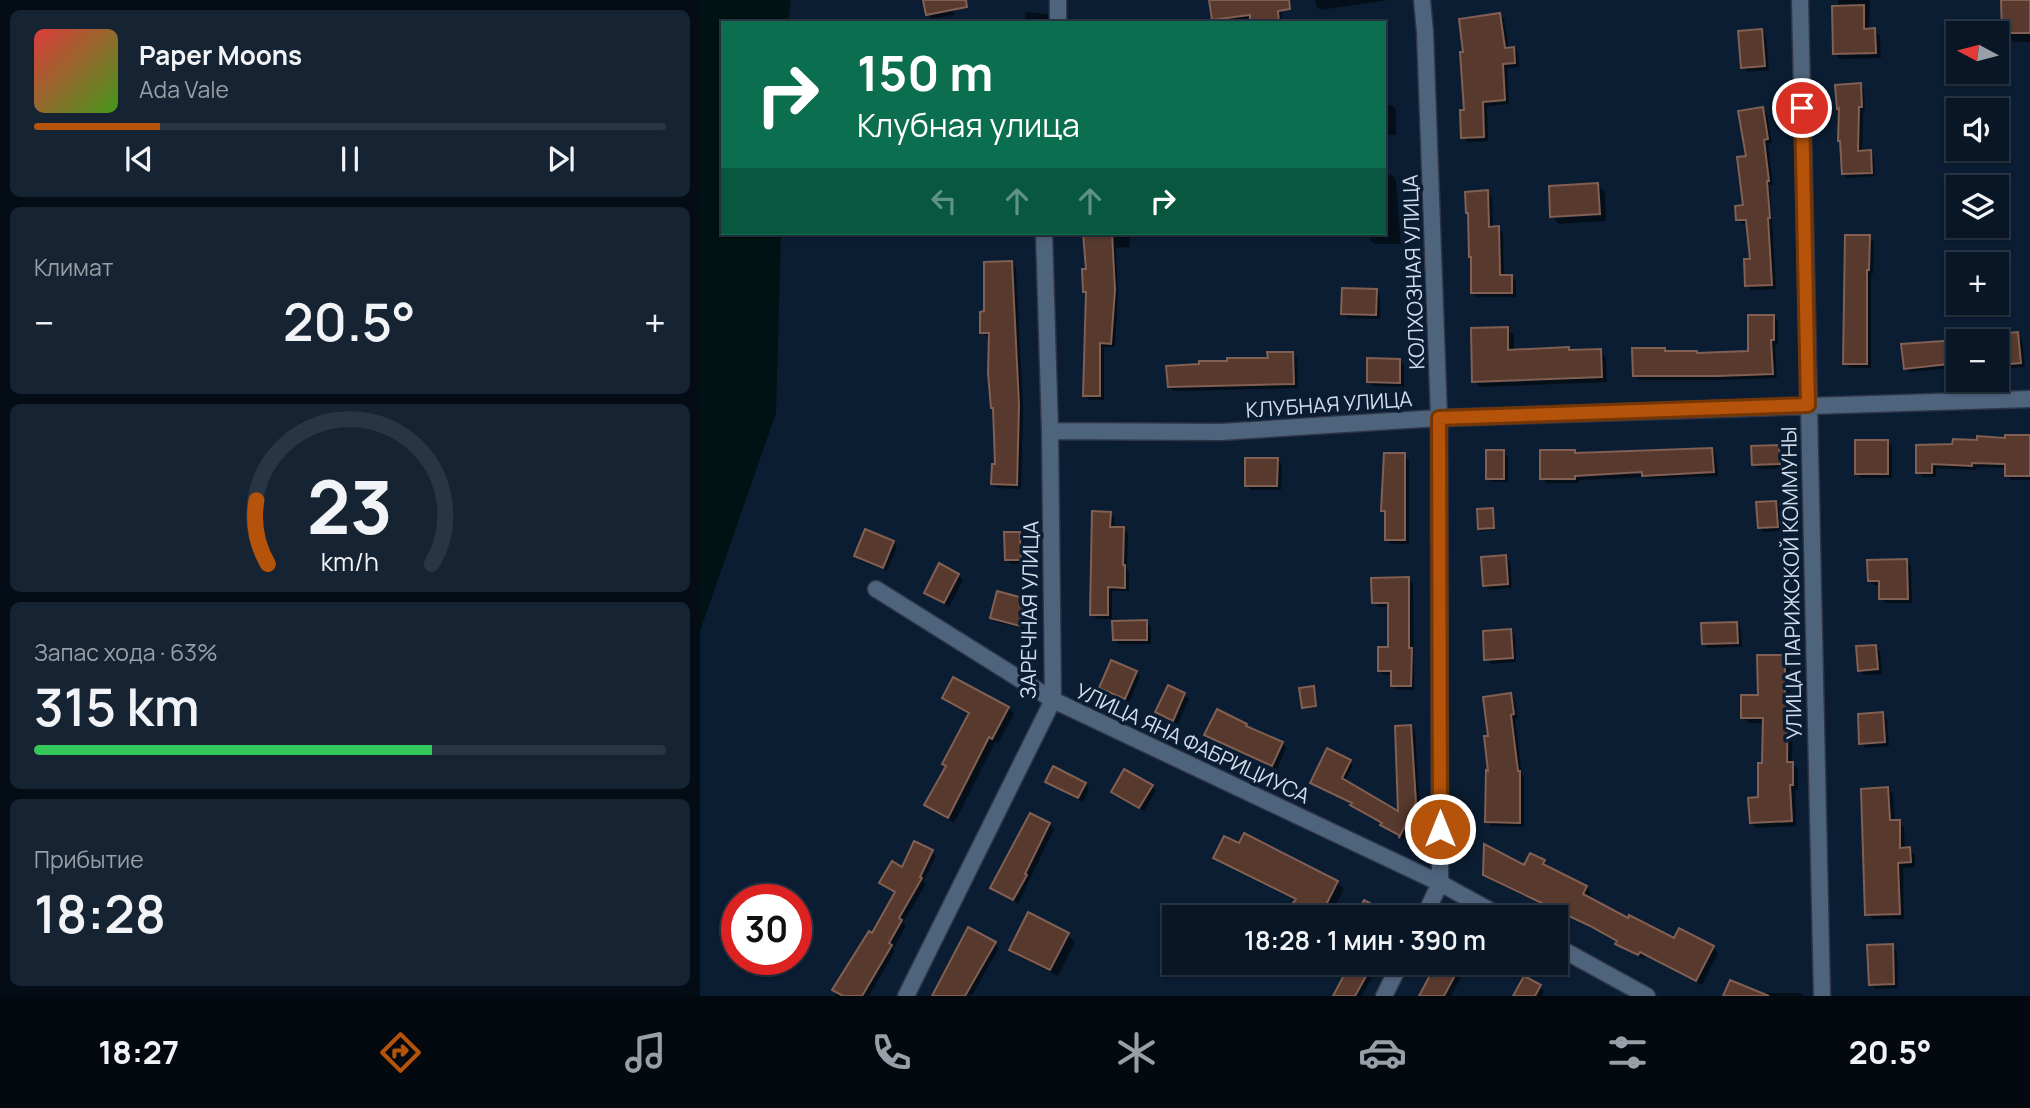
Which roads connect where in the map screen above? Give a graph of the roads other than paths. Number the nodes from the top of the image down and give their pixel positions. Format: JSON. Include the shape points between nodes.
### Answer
{"nodes":[{"id":1,"x":1058,"y":0,"type":"edge"},
{"id":2,"x":1422,"y":0,"type":"edge"},
{"id":3,"x":1800,"y":0,"type":"edge"},
{"id":4,"x":1058,"y":21,"type":"edge"},
{"id":5,"x":1044,"y":235,"type":"edge"},
{"id":6,"x":2030,"y":399,"type":"edge"},
{"id":7,"x":1808,"y":405,"type":"junction"},
{"id":8,"x":1439,"y":418,"type":"junction"},
{"id":9,"x":1050,"y":431,"type":"junction"},
{"id":10,"x":876,"y":589,"type":"dead end"},
{"id":11,"x":1053,"y":701,"type":"junction"},
{"id":12,"x":1440,"y":883,"type":"junction"},
{"id":13,"x":1429,"y":905,"type":"edge"},
{"id":14,"x":1480,"y":905,"type":"edge"},
{"id":15,"x":1568,"y":953,"type":"edge"},
{"id":16,"x":1394,"y":975,"type":"edge"},
{"id":17,"x":906,"y":996,"type":"edge"},
{"id":18,"x":1384,"y":996,"type":"edge"},
{"id":19,"x":1647,"y":996,"type":"edge"},
{"id":20,"x":1822,"y":996,"type":"edge"}],
"edges":[{"from":1,"to":4,"type":"street"},
{"from":2,"to":8,"type":"street","name":"КОЛХОЗНАЯ УЛИЦА"},
{"from":3,"to":7,"type":"street","name":"УЛИЦА ПАРИЖСКОЙ КОММУНЫ"},
{"from":5,"to":9,"type":"street","name":"ЗАРЕЧНАЯ УЛИЦА"},
{"from":6,"to":7,"type":"street","name":"КЛУБНАЯ УЛИЦА"},
{"from":7,"to":8,"type":"street","name":"КЛУБНАЯ УЛИЦА"},
{"from":7,"to":20,"type":"street","name":"УЛИЦА ПАРИЖСКОЙ КОММУНЫ"},
{"from":8,"to":9,"type":"street","name":"КЛУБНАЯ УЛИЦА","via":[[1221,432]]},
{"from":8,"to":12,"type":"street","name":"КОЛХОЗНАЯ УЛИЦА"},
{"from":9,"to":11,"type":"street","name":"ЗАРЕЧНАЯ УЛИЦА"},
{"from":10,"to":11,"type":"street","name":"УЛИЦА ЯНА ФАБРИЦИУСА"},
{"from":11,"to":12,"type":"street","name":"УЛИЦА ЯНА ФАБРИЦИУСА"},
{"from":11,"to":17,"type":"street","name":"ЗАРЕЧНАЯ УЛИЦА"},
{"from":12,"to":13,"type":"street","name":"КОЛХОЗНАЯ УЛИЦА"},
{"from":12,"to":14,"type":"street","name":"УЛИЦА ЯНА ФАБРИЦИУСА"},
{"from":15,"to":19,"type":"street"},
{"from":16,"to":18,"type":"street"}]}
